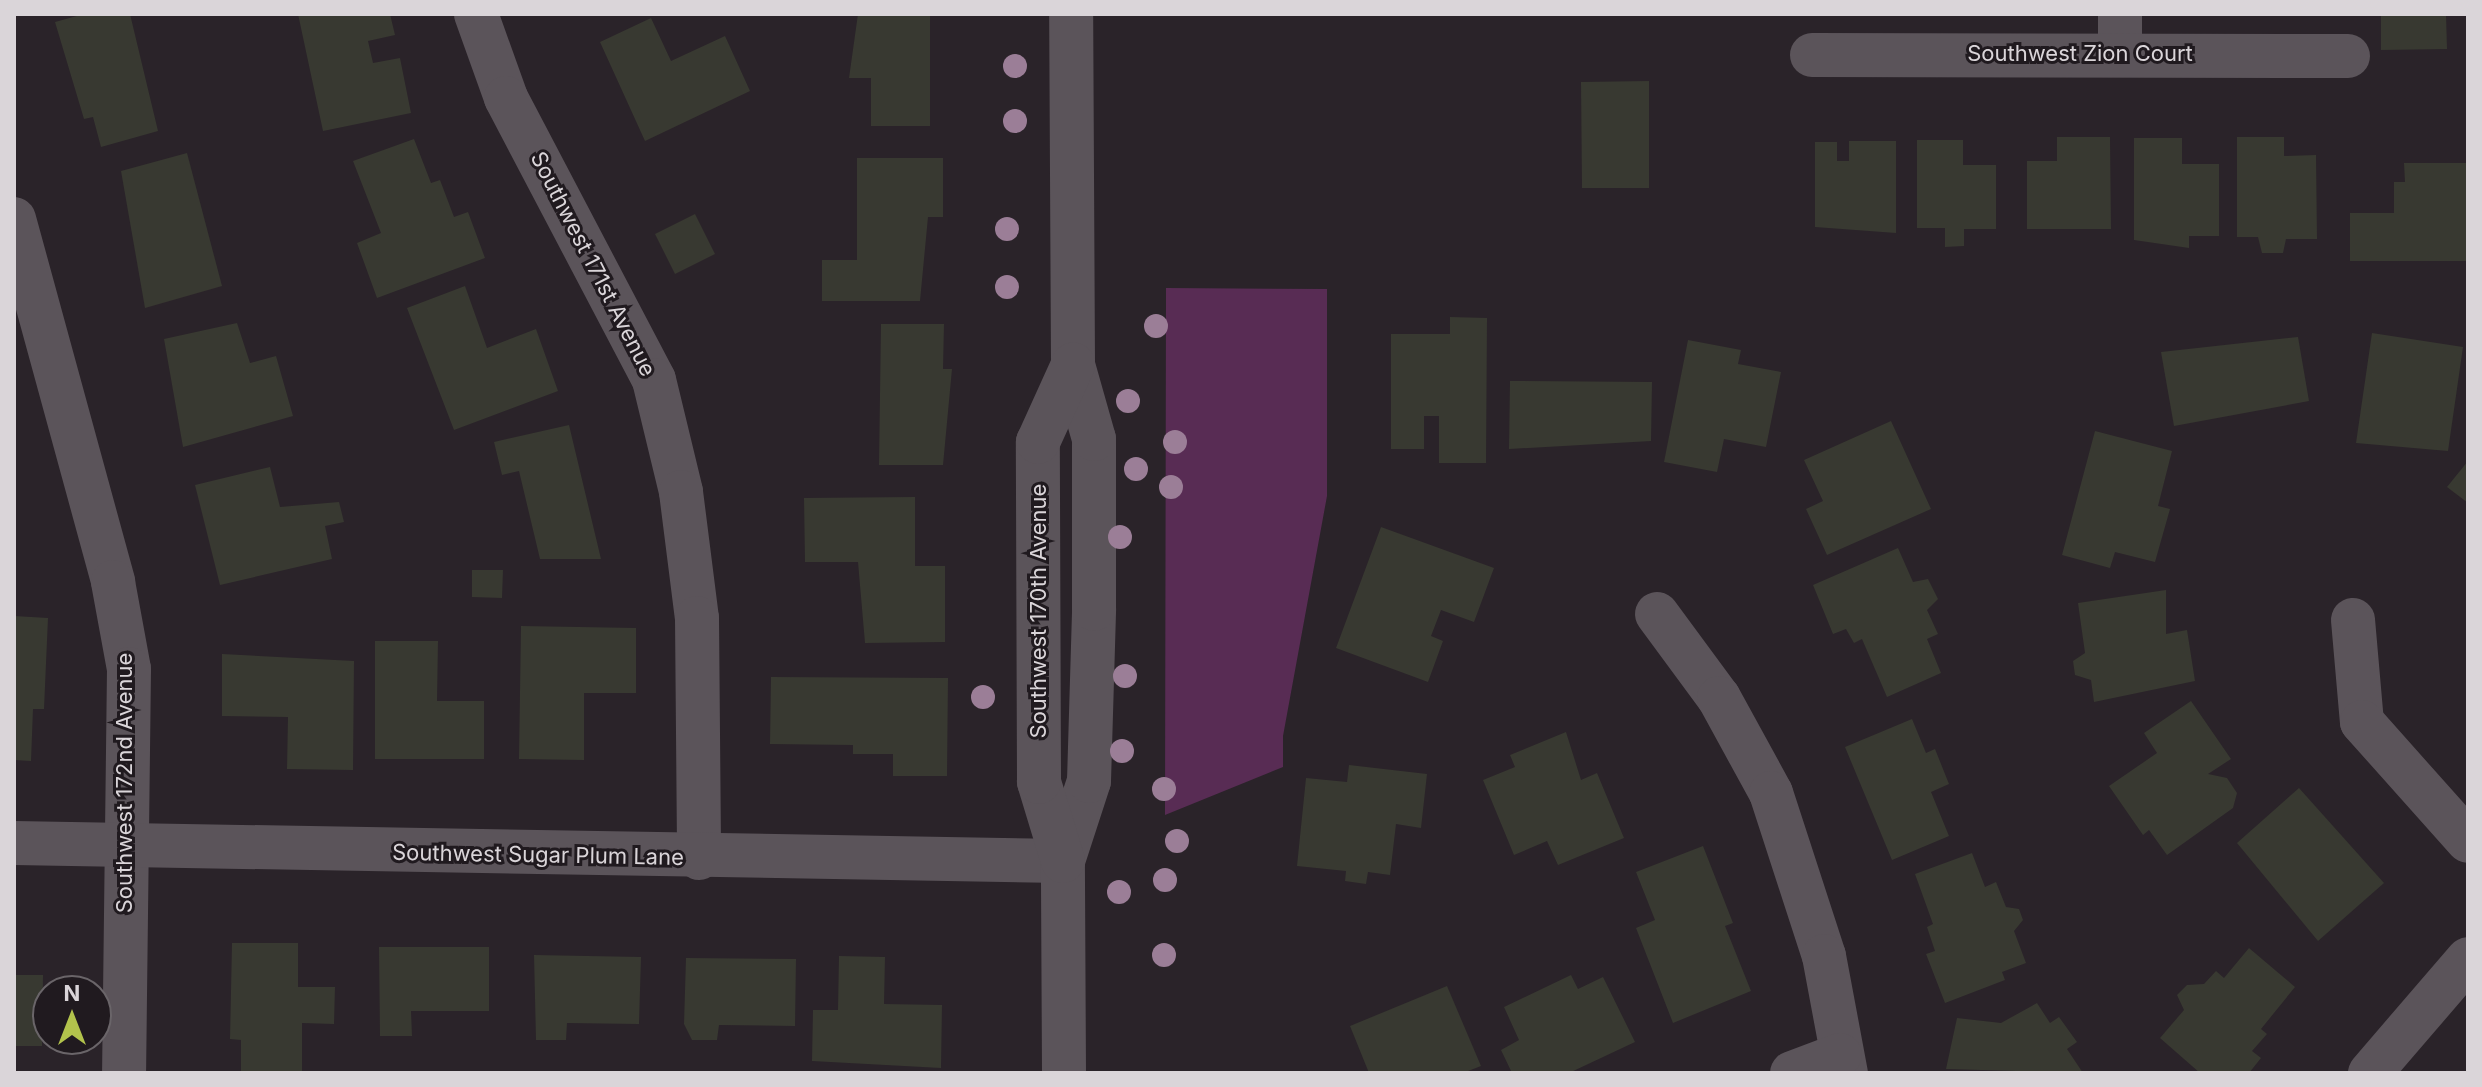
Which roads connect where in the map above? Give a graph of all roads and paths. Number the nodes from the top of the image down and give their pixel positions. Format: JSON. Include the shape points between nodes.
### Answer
{"nodes":[{"id":1,"x":476,"y":14,"type":"edge"},
{"id":2,"x":1071,"y":14,"type":"edge"},
{"id":3,"x":2120,"y":34,"type":"edge"},
{"id":4,"x":1812,"y":55,"type":"dead end"},
{"id":5,"x":2348,"y":56,"type":"dead end"},
{"id":6,"x":14,"y":219,"type":"edge"},
{"id":7,"x":1657,"y":614,"type":"dead end"},
{"id":8,"x":2353,"y":620,"type":"dead end"},
{"id":9,"x":2468,"y":841,"type":"edge"},
{"id":10,"x":14,"y":843,"type":"edge"},
{"id":11,"x":127,"y":845,"type":"junction"},
{"id":12,"x":699,"y":858,"type":"junction"},
{"id":13,"x":1063,"y":861,"type":"junction"},
{"id":14,"x":2468,"y":959,"type":"edge"},
{"id":15,"x":1843,"y":1064,"type":"edge"},
{"id":16,"x":124,"y":1073,"type":"edge"},
{"id":17,"x":1064,"y":1073,"type":"edge"},
{"id":18,"x":1792,"y":1073,"type":"edge"},
{"id":19,"x":2370,"y":1073,"type":"edge"}],
"edges":[{"from":1,"to":12,"type":"street","name":"Southwest 171st Avenue","via":[[506,98],[654,380],[681,492],[697,618]]},
{"from":2,"to":13,"type":"street","name":"Southwest 170th Avenue","via":[[1073,365],[1038,442],[1039,782]]},
{"from":3,"to":4,"type":"street","name":"Southwest Zion Court"},
{"from":3,"to":5,"type":"street","name":"Southwest Zion Court"},
{"from":6,"to":11,"type":"street","name":"Southwest 172nd Avenue","via":[[113,582],[126,654]]},
{"from":7,"to":15,"type":"street","via":[[1719,698],[1771,793],[1824,956]]},
{"from":8,"to":9,"type":"street","via":[[2362,722]]},
{"from":10,"to":11,"type":"street","name":"Southwest Sugar Plum Lane"},
{"from":11,"to":12,"type":"street","name":"Southwest Sugar Plum Lane"},
{"from":11,"to":16,"type":"street","name":"Southwest 172nd Avenue"},
{"from":12,"to":13,"type":"street","name":"Southwest Sugar Plum Lane"},
{"from":13,"to":17,"type":"street","name":"Southwest 170th Avenue"},
{"from":14,"to":19,"type":"street"},
{"from":15,"to":18,"type":"street"}]}
